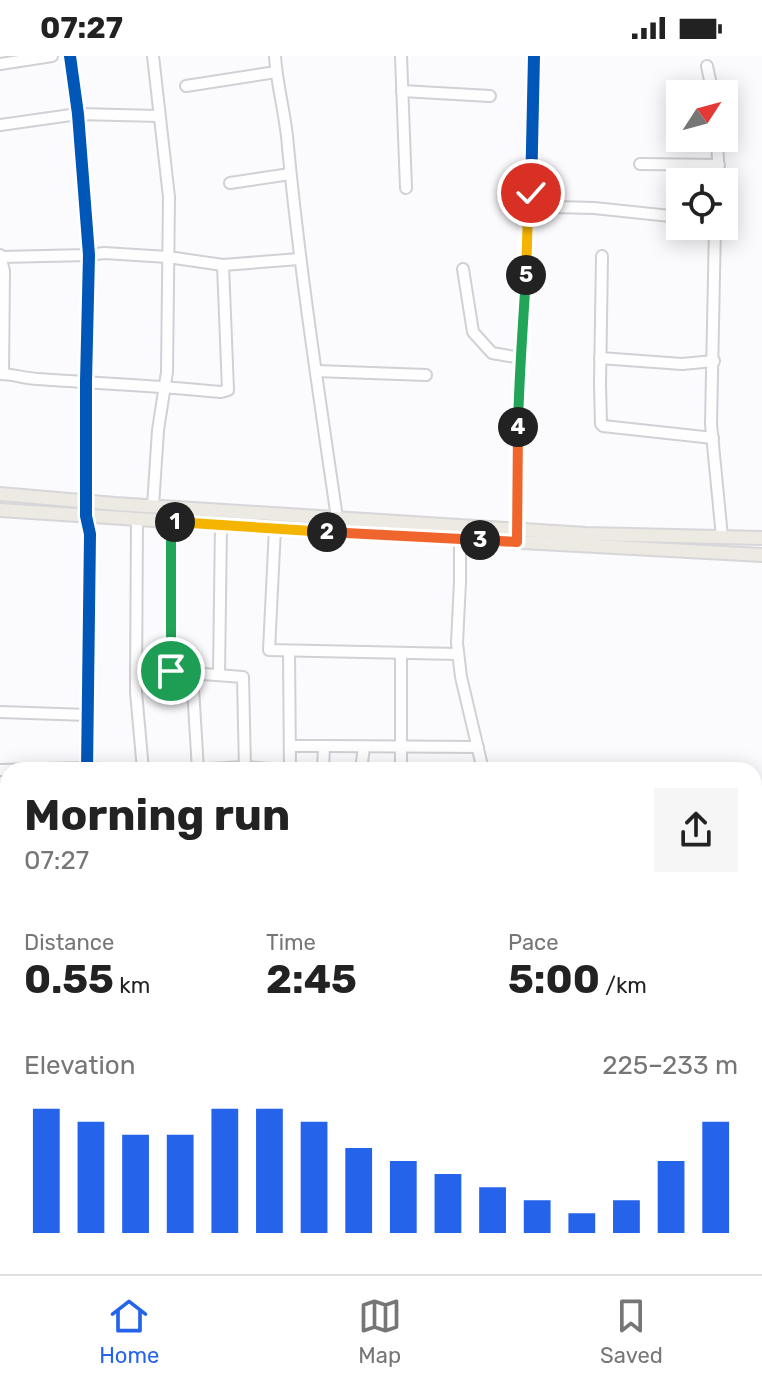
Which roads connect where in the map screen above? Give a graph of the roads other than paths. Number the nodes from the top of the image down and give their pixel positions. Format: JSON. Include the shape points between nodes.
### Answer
{"nodes":[{"id":1,"x":52,"y":56,"type":"edge"},
{"id":2,"x":70,"y":56,"type":"edge"},
{"id":3,"x":153,"y":56,"type":"edge"},
{"id":4,"x":275,"y":56,"type":"edge"},
{"id":5,"x":401,"y":56,"type":"edge"},
{"id":6,"x":534,"y":56,"type":"edge"},
{"id":7,"x":0,"y":64,"type":"edge"},
{"id":8,"x":707,"y":66,"type":"dead end"},
{"id":9,"x":276,"y":72,"type":"junction"},
{"id":10,"x":710,"y":80,"type":"edge"},
{"id":11,"x":186,"y":86,"type":"dead end"},
{"id":12,"x":402,"y":91,"type":"junction"},
{"id":13,"x":490,"y":96,"type":"dead end"},
{"id":14,"x":78,"y":114,"type":"junction"},
{"id":15,"x":159,"y":116,"type":"junction"},
{"id":16,"x":0,"y":125,"type":"edge"},
{"id":17,"x":718,"y":152,"type":"edge"},
{"id":18,"x":640,"y":164,"type":"dead end"},
{"id":19,"x":719,"y":165,"type":"joint"},
{"id":20,"x":290,"y":174,"type":"junction"},
{"id":21,"x":230,"y":183,"type":"dead end"},
{"id":22,"x":406,"y":188,"type":"dead end"},
{"id":23,"x":554,"y":207,"type":"dead end"},
{"id":24,"x":666,"y":216,"type":"edge"},
{"id":25,"x":715,"y":240,"type":"edge"},
{"id":26,"x":89,"y":255,"type":"junction"},
{"id":27,"x":0,"y":256,"type":"edge"},
{"id":28,"x":602,"y":256,"type":"dead end"},
{"id":29,"x":168,"y":257,"type":"junction"},
{"id":30,"x":299,"y":259,"type":"junction"},
{"id":31,"x":223,"y":265,"type":"junction"},
{"id":32,"x":463,"y":269,"type":"dead end"},
{"id":33,"x":521,"y":358,"type":"junction"},
{"id":34,"x":600,"y":358,"type":"junction"},
{"id":35,"x":714,"y":361,"type":"junction"},
{"id":36,"x":316,"y":371,"type":"junction"},
{"id":37,"x":1,"y":374,"type":"edge"},
{"id":38,"x":426,"y":375,"type":"dead end"},
{"id":39,"x":86,"y":381,"type":"junction"},
{"id":40,"x":165,"y":386,"type":"junction"},
{"id":41,"x":713,"y":438,"type":"junction"},
{"id":42,"x":0,"y":494,"type":"edge"},
{"id":43,"x":87,"y":502,"type":"junction"},
{"id":44,"x":153,"y":506,"type":"junction"},
{"id":45,"x":0,"y":510,"type":"edge"},
{"id":46,"x":86,"y":516,"type":"junction"},
{"id":47,"x":337,"y":518,"type":"junction"},
{"id":48,"x":137,"y":519,"type":"junction"},
{"id":49,"x":171,"y":522,"type":"junction"},
{"id":50,"x":221,"y":525,"type":"junction"},
{"id":51,"x":275,"y":528,"type":"junction"},
{"id":52,"x":518,"y":536,"type":"junction"},
{"id":53,"x":722,"y":537,"type":"junction"},
{"id":54,"x":762,"y":538,"type":"edge"},
{"id":55,"x":460,"y":539,"type":"junction"},
{"id":56,"x":762,"y":555,"type":"edge"},
{"id":57,"x":289,"y":651,"type":"junction"},
{"id":58,"x":401,"y":653,"type":"junction"},
{"id":59,"x":458,"y":654,"type":"junction"},
{"id":60,"x":136,"y":669,"type":"junction"},
{"id":61,"x":171,"y":671,"type":"junction"},
{"id":62,"x":192,"y":672,"type":"junction"},
{"id":63,"x":219,"y":674,"type":"junction"},
{"id":64,"x":0,"y":712,"type":"edge"},
{"id":65,"x":88,"y":715,"type":"junction"},
{"id":66,"x":401,"y":745,"type":"junction"},
{"id":67,"x":290,"y":746,"type":"junction"},
{"id":68,"x":324,"y":746,"type":"junction"},
{"id":69,"x":364,"y":747,"type":"junction"},
{"id":70,"x":478,"y":747,"type":"junction"},
{"id":71,"x":87,"y":762,"type":"edge"},
{"id":72,"x":142,"y":762,"type":"edge"},
{"id":73,"x":198,"y":762,"type":"edge"},
{"id":74,"x":245,"y":762,"type":"edge"},
{"id":75,"x":289,"y":762,"type":"edge"},
{"id":76,"x":323,"y":762,"type":"edge"},
{"id":77,"x":362,"y":762,"type":"edge"},
{"id":78,"x":401,"y":762,"type":"edge"},
{"id":79,"x":481,"y":762,"type":"edge"}],
"edges":[{"from":1,"to":7,"type":"street"},
{"from":2,"to":14,"type":"street"},
{"from":3,"to":15,"type":"street"},
{"from":4,"to":9,"type":"street"},
{"from":5,"to":12,"type":"street"},
{"from":6,"to":33,"type":"street"},
{"from":8,"to":10,"type":"street"},
{"from":9,"to":11,"type":"street"},
{"from":9,"to":20,"type":"street"},
{"from":12,"to":13,"type":"street"},
{"from":12,"to":22,"type":"street"},
{"from":14,"to":15,"type":"street"},
{"from":14,"to":16,"type":"street"},
{"from":14,"to":26,"type":"street"},
{"from":15,"to":29,"type":"street","via":[[169,197]]},
{"from":17,"to":19,"type":"street"},
{"from":18,"to":19,"type":"street"},
{"from":20,"to":21,"type":"street"},
{"from":20,"to":30,"type":"street"},
{"from":23,"to":24,"type":"street"},
{"from":25,"to":35,"type":"street"},
{"from":26,"to":27,"type":"street"},
{"from":26,"to":29,"type":"street"},
{"from":26,"to":39,"type":"street"},
{"from":27,"to":37,"type":"street"},
{"from":28,"to":34,"type":"street"},
{"from":29,"to":31,"type":"street"},
{"from":29,"to":40,"type":"street"},
{"from":30,"to":31,"type":"street"},
{"from":30,"to":36,"type":"street"},
{"from":31,"to":40,"type":"street","via":[[228,390]]},
{"from":32,"to":33,"type":"street","via":[[473,332],[492,353]]},
{"from":33,"to":52,"type":"street"},
{"from":34,"to":35,"type":"street"},
{"from":34,"to":41,"type":"street","via":[[603,426]]},
{"from":35,"to":41,"type":"street"},
{"from":36,"to":38,"type":"street"},
{"from":36,"to":47,"type":"street"},
{"from":37,"to":39,"type":"street"},
{"from":39,"to":40,"type":"street"},
{"from":39,"to":43,"type":"street"},
{"from":40,"to":44,"type":"street"},
{"from":41,"to":53,"type":"street"},
{"from":42,"to":43,"type":"main road"},
{"from":43,"to":44,"type":"main road"},
{"from":43,"to":46,"type":"street"},
{"from":44,"to":47,"type":"main road"},
{"from":45,"to":46,"type":"main road"},
{"from":46,"to":48,"type":"main road"},
{"from":46,"to":65,"type":"street"},
{"from":47,"to":52,"type":"main road"},
{"from":48,"to":49,"type":"main road"},
{"from":48,"to":60,"type":"street"},
{"from":49,"to":50,"type":"main road"},
{"from":49,"to":61,"type":"street"},
{"from":50,"to":51,"type":"main road"},
{"from":50,"to":63,"type":"street"},
{"from":51,"to":55,"type":"main road"},
{"from":51,"to":57,"type":"street","via":[[269,650]]},
{"from":52,"to":53,"type":"main road"},
{"from":52,"to":55,"type":"main road"},
{"from":52,"to":56,"type":"main road"},
{"from":53,"to":54,"type":"main road"},
{"from":55,"to":59,"type":"street"},
{"from":57,"to":58,"type":"street"},
{"from":57,"to":67,"type":"street"},
{"from":58,"to":59,"type":"street"},
{"from":58,"to":66,"type":"street"},
{"from":59,"to":70,"type":"street"},
{"from":60,"to":61,"type":"street"},
{"from":60,"to":72,"type":"street"},
{"from":61,"to":62,"type":"street"},
{"from":62,"to":63,"type":"street"},
{"from":62,"to":73,"type":"street"},
{"from":63,"to":74,"type":"street","via":[[243,677]]},
{"from":64,"to":65,"type":"street"},
{"from":65,"to":71,"type":"street"},
{"from":66,"to":69,"type":"street"},
{"from":66,"to":70,"type":"street"},
{"from":66,"to":78,"type":"street"},
{"from":67,"to":68,"type":"street"},
{"from":67,"to":75,"type":"street"},
{"from":68,"to":69,"type":"street"},
{"from":68,"to":76,"type":"street"},
{"from":69,"to":77,"type":"street"},
{"from":70,"to":79,"type":"street"}]}
